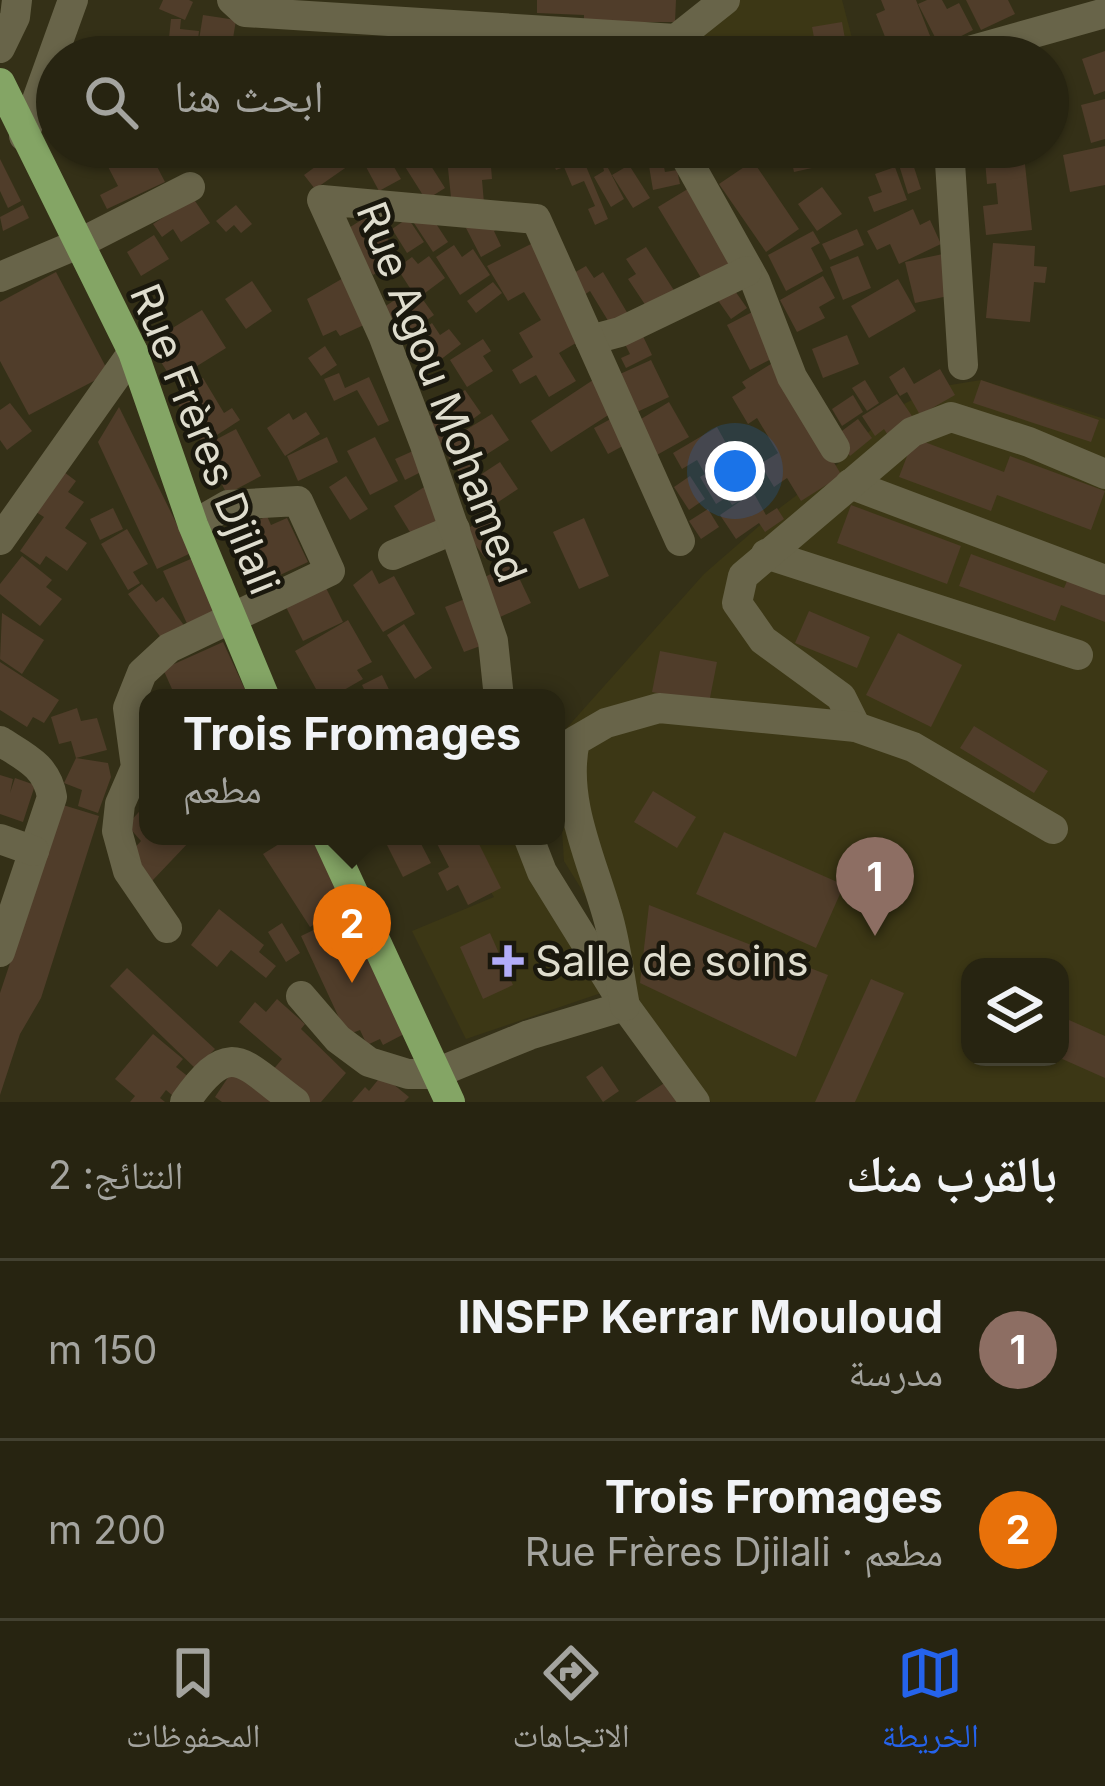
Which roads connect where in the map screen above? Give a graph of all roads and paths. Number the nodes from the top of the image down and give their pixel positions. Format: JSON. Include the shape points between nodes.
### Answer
{"nodes":[{"id":1,"x":16,"y":0,"type":"edge"},
{"id":2,"x":73,"y":0,"type":"edge"},
{"id":3,"x":232,"y":0,"type":"edge"},
{"id":4,"x":725,"y":0,"type":"edge"},
{"id":5,"x":1105,"y":13,"type":"edge"},
{"id":6,"x":60,"y":36,"type":"edge"},
{"id":7,"x":532,"y":36,"type":"edge"},
{"id":8,"x":688,"y":36,"type":"edge"},
{"id":9,"x":1023,"y":36,"type":"edge"},
{"id":10,"x":0,"y":48,"type":"edge"},
{"id":11,"x":0,"y":83,"type":"edge"},
{"id":12,"x":36,"y":103,"type":"edge"},
{"id":13,"x":24,"y":136,"type":"junction"},
{"id":14,"x":36,"y":160,"type":"edge"},
{"id":15,"x":40,"y":168,"type":"edge"},
{"id":16,"x":691,"y":168,"type":"edge"},
{"id":17,"x":950,"y":168,"type":"edge"},
{"id":18,"x":190,"y":187,"type":"dead end"},
{"id":19,"x":77,"y":244,"type":"junction"},
{"id":20,"x":747,"y":271,"type":"junction"},
{"id":21,"x":0,"y":277,"type":"edge"},
{"id":22,"x":590,"y":340,"type":"junction"},
{"id":23,"x":133,"y":352,"type":"junction"},
{"id":24,"x":963,"y":365,"type":"dead end"},
{"id":25,"x":835,"y":448,"type":"dead end"},
{"id":26,"x":1105,"y":474,"type":"edge"},
{"id":27,"x":850,"y":484,"type":"junction"},
{"id":28,"x":193,"y":525,"type":"junction"},
{"id":29,"x":455,"y":530,"type":"junction"},
{"id":30,"x":0,"y":540,"type":"edge"},
{"id":31,"x":680,"y":541,"type":"dead end"},
{"id":32,"x":393,"y":554,"type":"dead end"},
{"id":33,"x":766,"y":554,"type":"junction"},
{"id":34,"x":1105,"y":580,"type":"edge"},
{"id":35,"x":231,"y":620,"type":"junction"},
{"id":36,"x":1078,"y":656,"type":"dead end"},
{"id":37,"x":261,"y":689,"type":"edge"},
{"id":38,"x":498,"y":689,"type":"edge"},
{"id":39,"x":856,"y":727,"type":"junction"},
{"id":40,"x":0,"y":741,"type":"edge"},
{"id":41,"x":1053,"y":829,"type":"dead end"},
{"id":42,"x":0,"y":838,"type":"edge"},
{"id":43,"x":330,"y":845,"type":"edge"},
{"id":44,"x":532,"y":845,"type":"edge"},
{"id":45,"x":34,"y":851,"type":"junction"},
{"id":46,"x":167,"y":928,"type":"dead end"},
{"id":47,"x":0,"y":952,"type":"edge"},
{"id":48,"x":301,"y":996,"type":"dead end"},
{"id":49,"x":625,"y":1006,"type":"junction"},
{"id":50,"x":434,"y":1074,"type":"junction"},
{"id":51,"x":185,"y":1102,"type":"edge"},
{"id":52,"x":295,"y":1102,"type":"edge"},
{"id":53,"x":450,"y":1102,"type":"edge"},
{"id":54,"x":695,"y":1102,"type":"edge"}],
"edges":[{"from":1,"to":10,"type":"street"},
{"from":2,"to":6,"type":"street"},
{"from":3,"to":7,"type":"street","via":[[245,12]]},
{"from":4,"to":8,"type":"street"},
{"from":5,"to":9,"type":"street"},
{"from":11,"to":13,"type":"main road","name":"Rue Frères Djilali"},
{"from":12,"to":13,"type":"street"},
{"from":13,"to":14,"type":"main road","name":"Rue Frères Djilali"},
{"from":15,"to":19,"type":"main road","name":"Rue Frères Djilali"},
{"from":16,"to":20,"type":"street"},
{"from":17,"to":24,"type":"street"},
{"from":18,"to":19,"type":"street"},
{"from":19,"to":21,"type":"street"},
{"from":19,"to":23,"type":"main road","name":"Rue Frères Djilali"},
{"from":20,"to":22,"type":"street"},
{"from":20,"to":25,"type":"street","via":[[792,377]]},
{"from":22,"to":29,"type":"street","name":"Rue Agou Mohamed","via":[[536,219],[322,200],[383,335]]},
{"from":22,"to":31,"type":"street"},
{"from":23,"to":28,"type":"main road","name":"Rue Frères Djilali"},
{"from":23,"to":30,"type":"street"},
{"from":26,"to":27,"type":"street","via":[[951,417],[912,432]]},
{"from":27,"to":33,"type":"street"},
{"from":27,"to":34,"type":"street"},
{"from":28,"to":35,"type":"main road","name":"Rue Frères Djilali"},
{"from":28,"to":35,"type":"street","via":[[228,505],[298,501],[330,571]]},
{"from":29,"to":32,"type":"street"},
{"from":29,"to":38,"type":"street","name":"Rue Agou Mohamed","via":[[493,641]]},
{"from":33,"to":36,"type":"street"},
{"from":33,"to":39,"type":"street","via":[[743,576],[737,603],[763,640],[842,698]]},
{"from":35,"to":37,"type":"main road","name":"Rue Frères Djilali"},
{"from":35,"to":46,"type":"street","via":[[169,648],[142,673],[128,708],[136,767],[117,832],[128,872]]},
{"from":39,"to":41,"type":"street","via":[[913,747]]},
{"from":39,"to":49,"type":"street","via":[[659,708],[575,741],[569,768]]},
{"from":40,"to":45,"type":"street","via":[[49,779],[52,797]]},
{"from":42,"to":45,"type":"street"},
{"from":43,"to":50,"type":"main road"},
{"from":44,"to":49,"type":"street"},
{"from":45,"to":47,"type":"street"},
{"from":48,"to":50,"type":"street","via":[[368,1062]]},
{"from":49,"to":50,"type":"street"},
{"from":49,"to":54,"type":"street"},
{"from":50,"to":53,"type":"main road"},
{"from":51,"to":52,"type":"street","via":[[208,1070],[226,1061],[245,1065]]}]}
